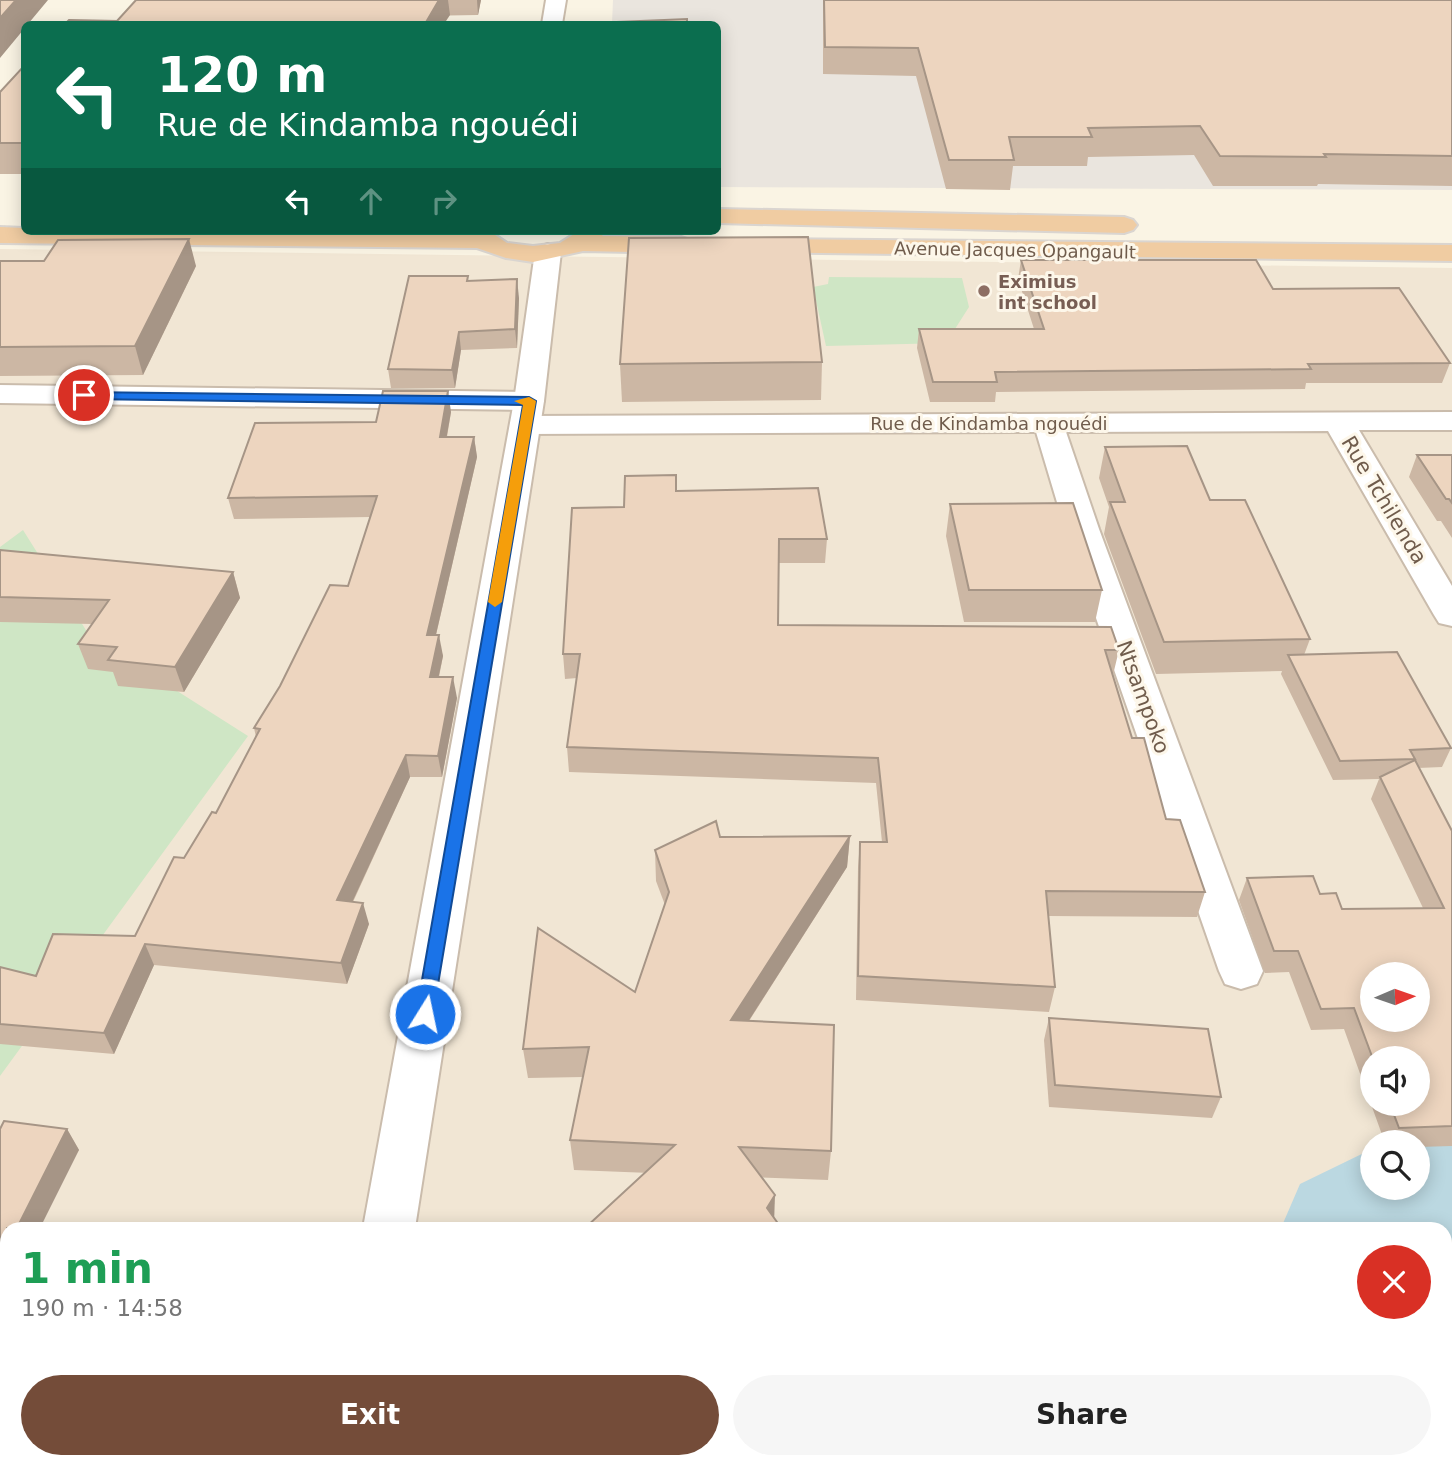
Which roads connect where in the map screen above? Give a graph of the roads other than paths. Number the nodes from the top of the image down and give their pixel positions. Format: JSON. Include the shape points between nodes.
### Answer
{"nodes":[{"id":1,"x":555,"y":0,"type":"edge"},
{"id":2,"x":552,"y":21,"type":"edge"},
{"id":3,"x":0,"y":211,"type":"edge"},
{"id":4,"x":21,"y":211,"type":"edge"},
{"id":5,"x":721,"y":216,"type":"edge"},
{"id":6,"x":1143,"y":225,"type":"dead end"},
{"id":7,"x":1320,"y":228,"type":"dead end"},
{"id":8,"x":1452,"y":230,"type":"edge"},
{"id":9,"x":0,"y":235,"type":"edge"},
{"id":10,"x":478,"y":235,"type":"edge"},
{"id":11,"x":573,"y":242,"type":"edge"},
{"id":12,"x":710,"y":246,"type":"edge"},
{"id":13,"x":737,"y":246,"type":"edge"},
{"id":14,"x":1452,"y":253,"type":"edge"},
{"id":15,"x":0,"y":394,"type":"edge"},
{"id":16,"x":527,"y":413,"type":"junction"},
{"id":17,"x":1338,"y":421,"type":"junction"},
{"id":18,"x":1452,"y":421,"type":"edge"},
{"id":19,"x":1048,"y":423,"type":"junction"},
{"id":20,"x":1452,"y":615,"type":"edge"},
{"id":21,"x":1079,"y":637,"type":"edge"},
{"id":22,"x":1121,"y":637,"type":"junction"},
{"id":23,"x":1241,"y":971,"type":"dead end"},
{"id":24,"x":390,"y":1222,"type":"edge"}],
"edges":[{"from":1,"to":2,"type":"street"},
{"from":3,"to":4,"type":"highway"},
{"from":5,"to":6,"type":"highway","name":"Avenue Jacques Opangault"},
{"from":7,"to":8,"type":"highway"},
{"from":9,"to":10,"type":"highway"},
{"from":10,"to":11,"type":"highway","via":[[509,252]]},
{"from":11,"to":12,"type":"highway"},
{"from":11,"to":16,"type":"street"},
{"from":13,"to":14,"type":"highway","name":"Avenue Jacques Opangault"},
{"from":15,"to":16,"type":"street","name":"Rue de Kindamba ngouédi"},
{"from":16,"to":19,"type":"street","name":"Rue de Kindamba ngouédi"},
{"from":16,"to":24,"type":"street"},
{"from":17,"to":18,"type":"street","name":"Rue de Kindamba ngouédi"},
{"from":17,"to":19,"type":"street","name":"Rue de Kindamba ngouédi"},
{"from":17,"to":20,"type":"street","name":"Rue Tchilenda"},
{"from":19,"to":22,"type":"street","name":"Ntsampoko"},
{"from":21,"to":22,"type":"street"},
{"from":22,"to":23,"type":"street","name":"Ntsampoko"}]}
